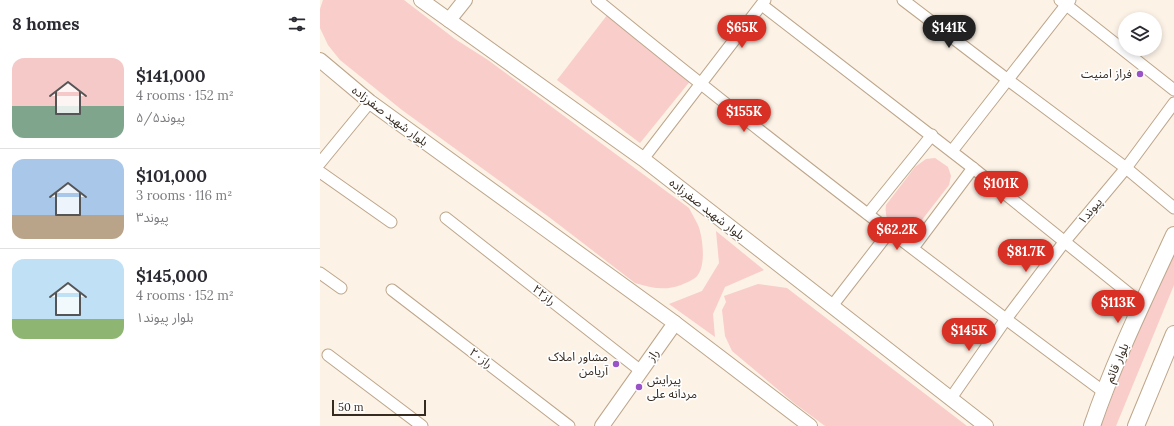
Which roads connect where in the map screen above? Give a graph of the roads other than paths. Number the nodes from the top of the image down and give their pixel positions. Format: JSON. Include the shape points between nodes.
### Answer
{"nodes":[{"id":1,"x":421,"y":0,"type":"edge"},
{"id":2,"x":465,"y":0,"type":"edge"},
{"id":3,"x":597,"y":0,"type":"edge"},
{"id":4,"x":903,"y":0,"type":"edge"},
{"id":5,"x":764,"y":2,"type":"edge"},
{"id":6,"x":1065,"y":2,"type":"edge"},
{"id":7,"x":450,"y":20,"type":"junction"},
{"id":8,"x":321,"y":59,"type":"edge"},
{"id":9,"x":1008,"y":80,"type":"junction"},
{"id":10,"x":700,"y":85,"type":"junction"},
{"id":11,"x":1174,"y":90,"type":"edge"},
{"id":12,"x":370,"y":102,"type":"junction"},
{"id":13,"x":1174,"y":103,"type":"edge"},
{"id":14,"x":932,"y":135,"type":"junction"},
{"id":15,"x":952,"y":151,"type":"junction"},
{"id":16,"x":643,"y":159,"type":"junction"},
{"id":17,"x":320,"y":163,"type":"edge"},
{"id":18,"x":974,"y":168,"type":"junction"},
{"id":19,"x":1126,"y":168,"type":"junction"},
{"id":20,"x":320,"y":172,"type":"edge"},
{"id":21,"x":1174,"y":208,"type":"edge"},
{"id":22,"x":868,"y":214,"type":"junction"},
{"id":23,"x":446,"y":218,"type":"dead end"},
{"id":24,"x":391,"y":222,"type":"dead end"},
{"id":25,"x":890,"y":231,"type":"junction"},
{"id":26,"x":1174,"y":235,"type":"edge"},
{"id":27,"x":1065,"y":241,"type":"junction"},
{"id":28,"x":913,"y":248,"type":"junction"},
{"id":29,"x":320,"y":273,"type":"edge"},
{"id":30,"x":341,"y":288,"type":"dead end"},
{"id":31,"x":392,"y":290,"type":"dead end"},
{"id":32,"x":1142,"y":304,"type":"junction"},
{"id":33,"x":832,"y":306,"type":"junction"},
{"id":34,"x":1006,"y":319,"type":"junction"},
{"id":35,"x":676,"y":323,"type":"junction"},
{"id":36,"x":1174,"y":334,"type":"edge"},
{"id":37,"x":328,"y":355,"type":"dead end"},
{"id":38,"x":641,"y":371,"type":"junction"},
{"id":39,"x":1104,"y":392,"type":"junction"},
{"id":40,"x":951,"y":398,"type":"junction"},
{"id":41,"x":604,"y":425,"type":"edge"},
{"id":42,"x":1091,"y":425,"type":"edge"},
{"id":43,"x":422,"y":426,"type":"edge"},
{"id":44,"x":569,"y":426,"type":"edge"},
{"id":45,"x":810,"y":426,"type":"edge"},
{"id":46,"x":986,"y":426,"type":"edge"},
{"id":47,"x":1136,"y":426,"type":"edge"}],
"edges":[{"from":1,"to":7,"type":"street","name":"بلوار شهید صفرزاده"},
{"from":2,"to":7,"type":"street"},
{"from":3,"to":10,"type":"street"},
{"from":4,"to":9,"type":"street"},
{"from":5,"to":10,"type":"street"},
{"from":5,"to":14,"type":"street"},
{"from":6,"to":9,"type":"street"},
{"from":6,"to":11,"type":"street"},
{"from":7,"to":16,"type":"street","name":"بلوار شهید صفرزاده"},
{"from":8,"to":12,"type":"street","name":"بلوار شهید صفرزاده"},
{"from":9,"to":15,"type":"street"},
{"from":9,"to":19,"type":"street"},
{"from":10,"to":16,"type":"street"},
{"from":10,"to":22,"type":"street"},
{"from":12,"to":17,"type":"street"},
{"from":12,"to":35,"type":"street","name":"بلوار شهید صفرزاده"},
{"from":13,"to":19,"type":"street","name":"پیوند۱"},
{"from":14,"to":15,"type":"street"},
{"from":14,"to":22,"type":"street"},
{"from":15,"to":18,"type":"street"},
{"from":16,"to":33,"type":"street","name":"بلوار شهید صفرزاده"},
{"from":18,"to":27,"type":"street"},
{"from":18,"to":28,"type":"street"},
{"from":19,"to":21,"type":"street"},
{"from":19,"to":27,"type":"street","name":"پیوند۱"},
{"from":20,"to":24,"type":"street"},
{"from":22,"to":25,"type":"street"},
{"from":23,"to":38,"type":"street","name":"راز۲۲"},
{"from":25,"to":28,"type":"street"},
{"from":25,"to":33,"type":"street"},
{"from":26,"to":32,"type":"main road","name":"بلوار قائم"},
{"from":27,"to":32,"type":"street"},
{"from":27,"to":34,"type":"street","name":"پیوند۱"},
{"from":28,"to":34,"type":"street"},
{"from":29,"to":30,"type":"street"},
{"from":31,"to":44,"type":"street","name":"راز۲۰"},
{"from":32,"to":39,"type":"main road","name":"بلوار قائم"},
{"from":33,"to":40,"type":"street","name":"بلوار شهید صفرزاده"},
{"from":34,"to":39,"type":"street"},
{"from":34,"to":40,"type":"street","name":"پیوند۱"},
{"from":35,"to":38,"type":"street","name":"راز"},
{"from":35,"to":45,"type":"street","name":"بلوار شهید صفرزاده"},
{"from":36,"to":47,"type":"main road"},
{"from":37,"to":43,"type":"street"},
{"from":38,"to":41,"type":"street","name":"راز"},
{"from":39,"to":42,"type":"main road","name":"بلوار قائم"},
{"from":40,"to":46,"type":"street","name":"بلوار شهید صفرزاده"}]}
